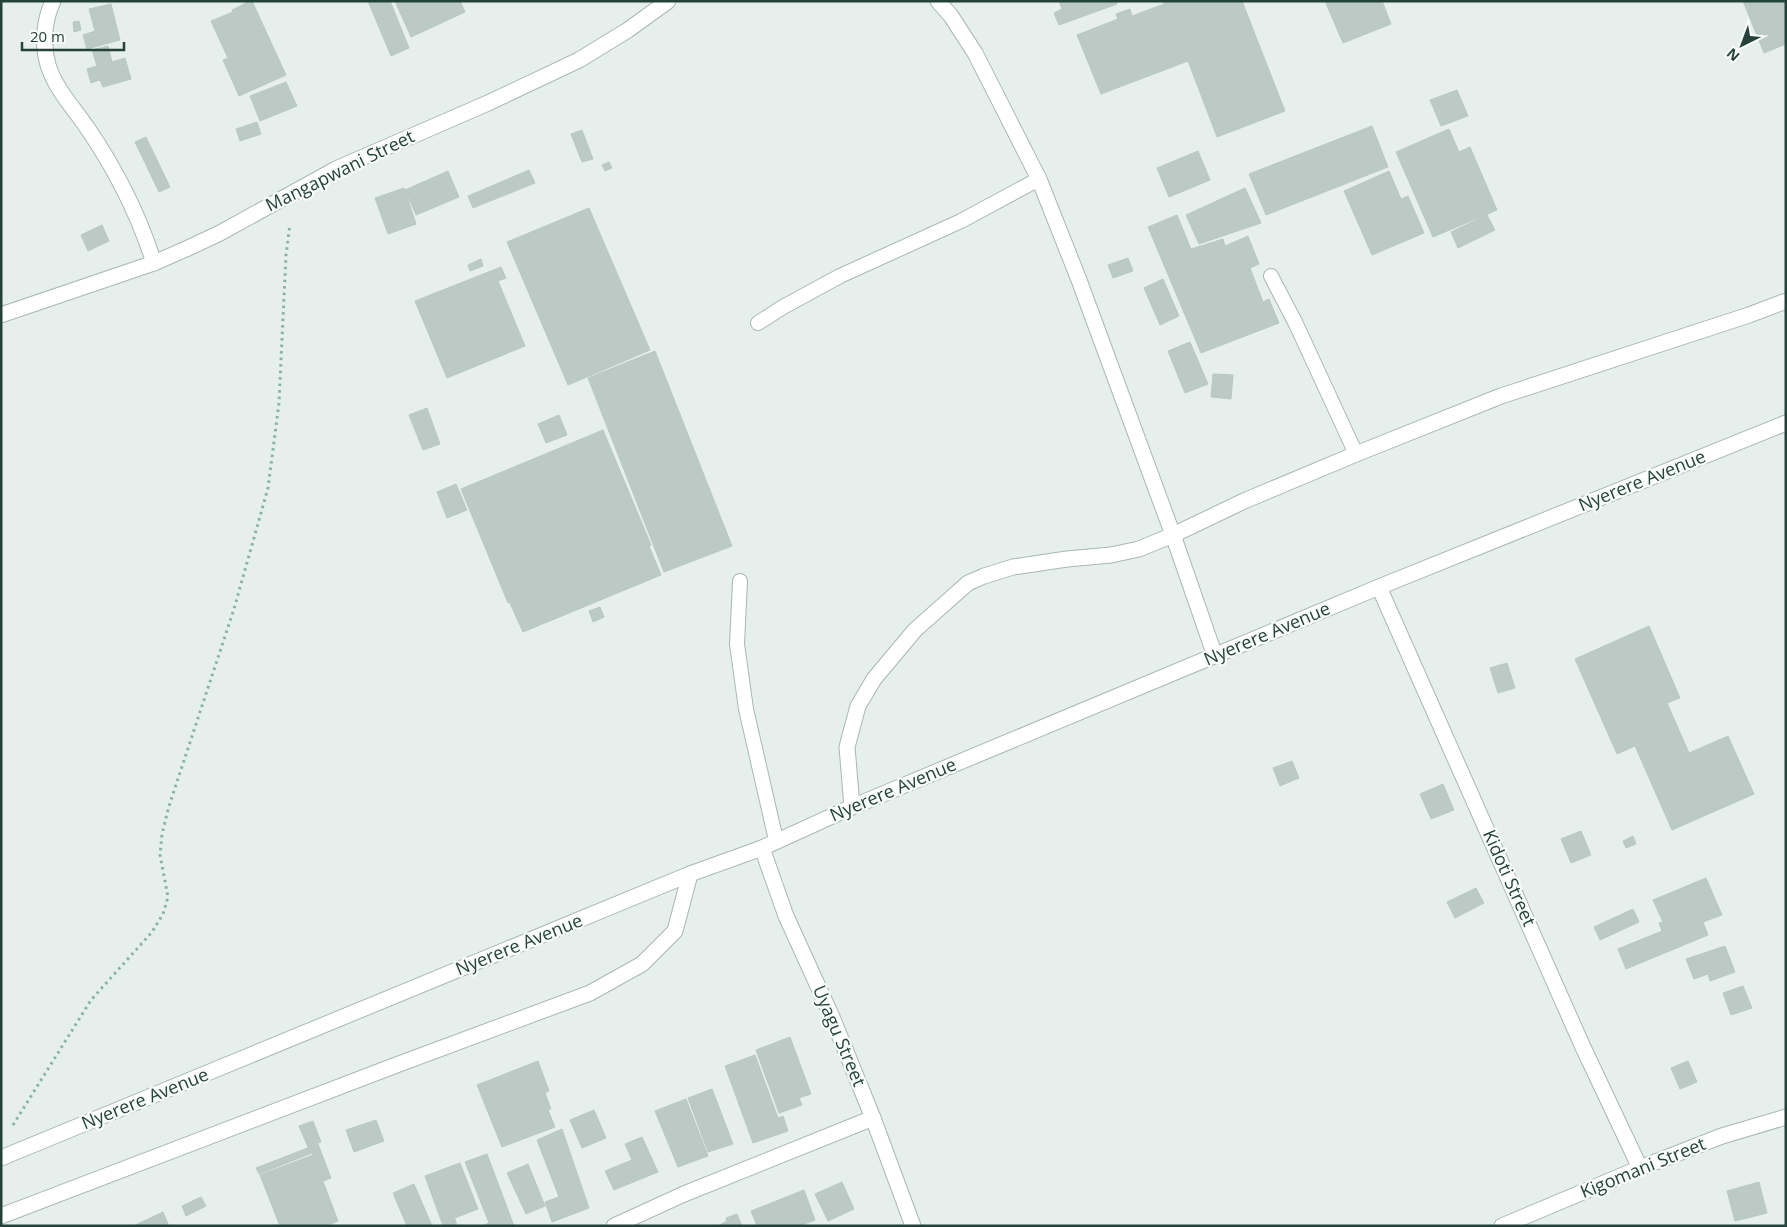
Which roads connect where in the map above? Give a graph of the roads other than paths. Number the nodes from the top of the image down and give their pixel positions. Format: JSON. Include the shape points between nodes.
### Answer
{"nodes":[{"id":1,"x":53,"y":1,"type":"edge"},
{"id":2,"x":668,"y":1,"type":"edge"},
{"id":3,"x":938,"y":1,"type":"edge"},
{"id":4,"x":1039,"y":179,"type":"junction"},
{"id":5,"x":154,"y":262,"type":"junction"},
{"id":6,"x":1271,"y":276,"type":"dead end"},
{"id":7,"x":1786,"y":301,"type":"edge"},
{"id":8,"x":1,"y":315,"type":"edge"},
{"id":9,"x":758,"y":323,"type":"dead end"},
{"id":10,"x":1786,"y":424,"type":"edge"},
{"id":11,"x":1356,"y":454,"type":"junction"},
{"id":12,"x":1173,"y":535,"type":"junction"},
{"id":13,"x":740,"y":581,"type":"dead end"},
{"id":14,"x":1379,"y":587,"type":"junction"},
{"id":15,"x":1215,"y":656,"type":"junction"},
{"id":16,"x":852,"y":807,"type":"junction"},
{"id":17,"x":776,"y":840,"type":"junction"},
{"id":18,"x":762,"y":848,"type":"junction"},
{"id":19,"x":690,"y":874,"type":"junction"},
{"id":20,"x":873,"y":1118,"type":"junction"},
{"id":21,"x":1786,"y":1118,"type":"edge"},
{"id":22,"x":1,"y":1158,"type":"edge"},
{"id":23,"x":1640,"y":1168,"type":"junction"},
{"id":24,"x":1,"y":1216,"type":"edge"},
{"id":25,"x":614,"y":1226,"type":"edge"},
{"id":26,"x":913,"y":1226,"type":"edge"},
{"id":27,"x":1502,"y":1226,"type":"edge"}],
"edges":[{"from":1,"to":5,"type":"street","via":[[46,24],[48,64],[70,106],[88,129],[120,184],[144,232]]},
{"from":2,"to":5,"type":"street","name":"Mangapwani Street","via":[[579,60],[362,157],[220,233]]},
{"from":3,"to":4,"type":"street","via":[[952,16],[975,52]]},
{"from":4,"to":9,"type":"lane","via":[[953,224],[840,276]]},
{"from":4,"to":12,"type":"street"},
{"from":5,"to":8,"type":"street","name":"Mangapwani Street"},
{"from":6,"to":11,"type":"lane"},
{"from":7,"to":11,"type":"street","via":[[1501,396]]},
{"from":10,"to":14,"type":"street","name":"Nyerere Avenue"},
{"from":11,"to":12,"type":"street"},
{"from":12,"to":15,"type":"street"},
{"from":12,"to":16,"type":"street","via":[[1138,549],[1111,555],[1013,567],[984,576],[963,588],[915,630],[874,678],[858,706],[847,747]]},
{"from":13,"to":17,"type":"lane","via":[[738,653],[746,709]]},
{"from":14,"to":15,"type":"street","name":"Nyerere Avenue"},
{"from":14,"to":23,"type":"street","name":"Kidoti Street","via":[[1582,1045]]},
{"from":15,"to":16,"type":"street","name":"Nyerere Avenue"},
{"from":16,"to":17,"type":"street","name":"Nyerere Avenue"},
{"from":17,"to":18,"type":"street","name":"Nyerere Avenue"},
{"from":18,"to":19,"type":"street","name":"Nyerere Avenue"},
{"from":18,"to":20,"type":"street","name":"Uyagu Street","via":[[786,916]]},
{"from":19,"to":22,"type":"street","name":"Nyerere Avenue"},
{"from":19,"to":24,"type":"street","via":[[675,932],[642,964],[590,993]]},
{"from":20,"to":25,"type":"street","via":[[684,1194]]},
{"from":20,"to":26,"type":"street","name":"Uyagu Street"},
{"from":21,"to":23,"type":"street","name":"Kigomani Street","via":[[1722,1136]]},
{"from":23,"to":27,"type":"street","name":"Kigomani Street"}]}
